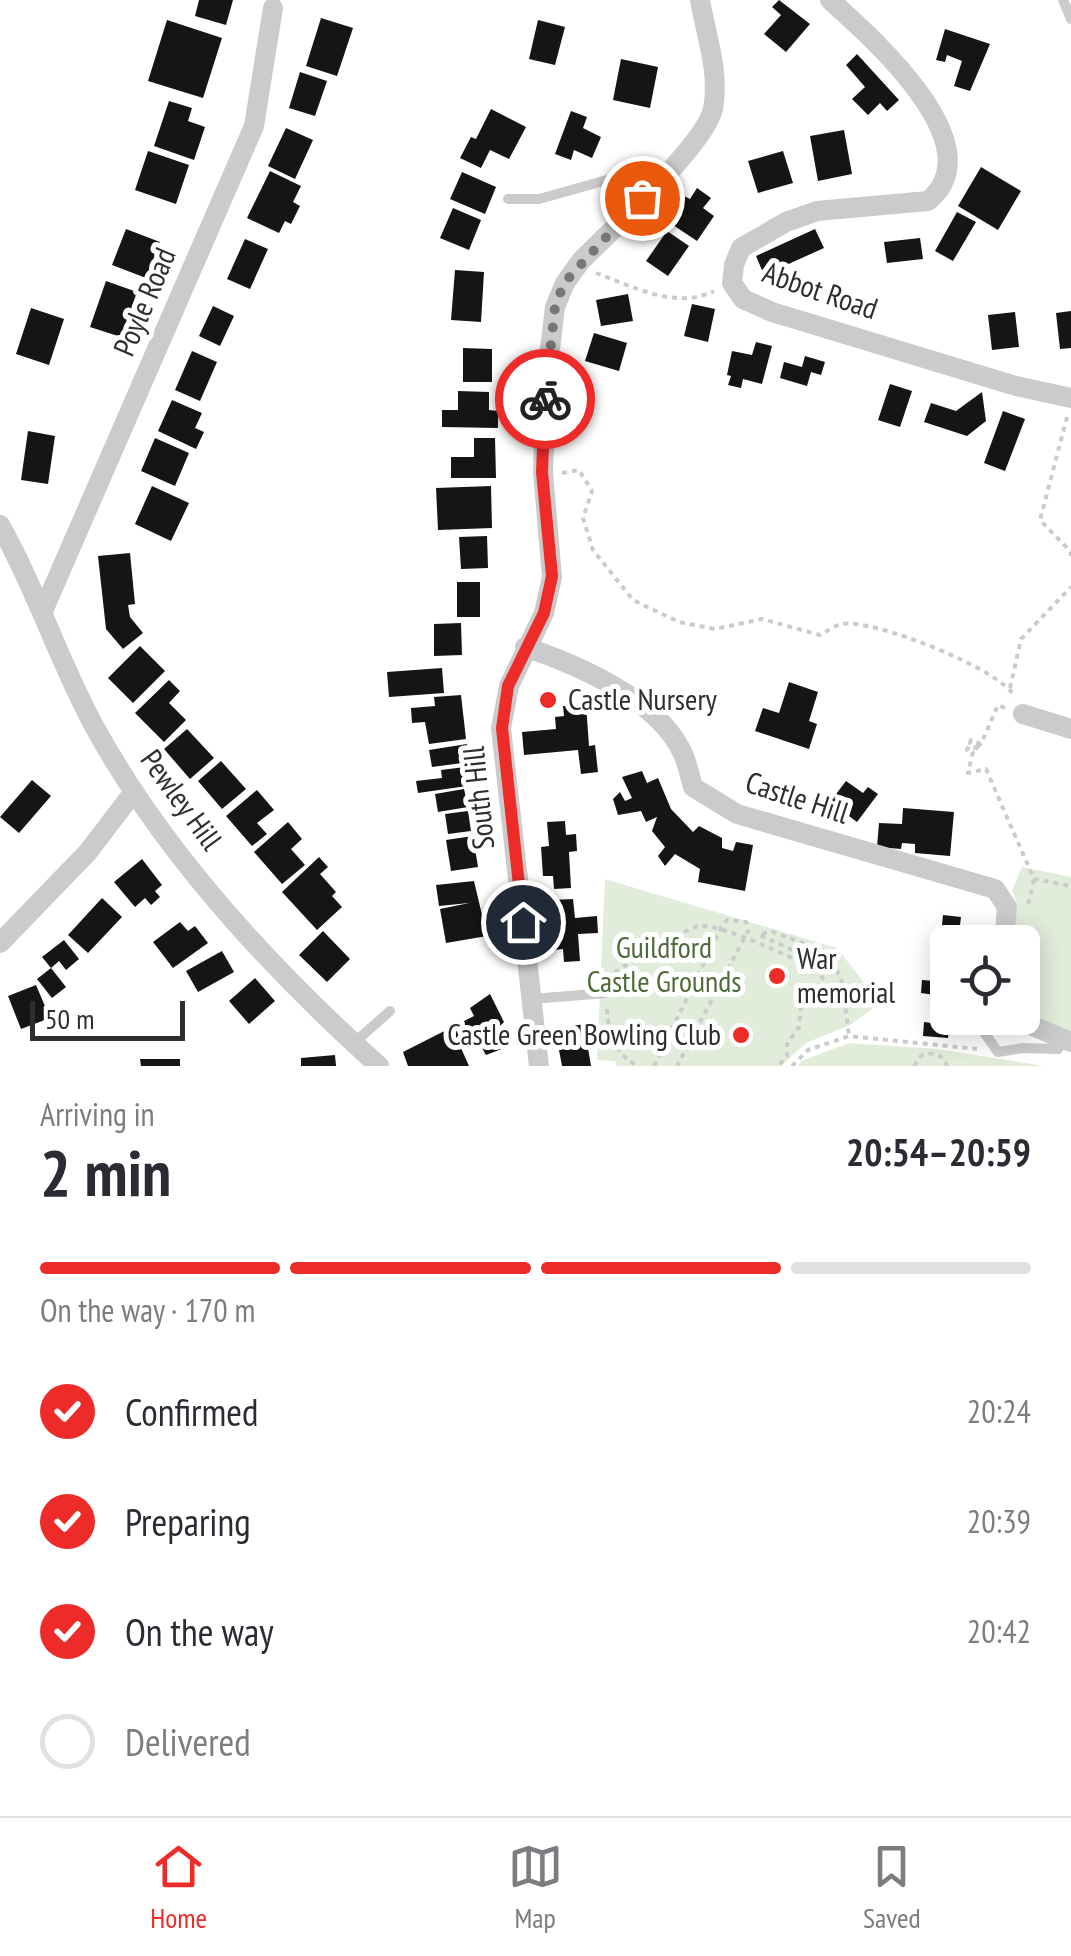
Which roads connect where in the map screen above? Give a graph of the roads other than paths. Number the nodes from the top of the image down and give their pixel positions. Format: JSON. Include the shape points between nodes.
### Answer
{"nodes":[{"id":1,"x":830,"y":0,"type":"edge"},
{"id":2,"x":1063,"y":0,"type":"edge"},
{"id":3,"x":697,"y":1,"type":"edge"},
{"id":4,"x":273,"y":8,"type":"dead end"},
{"id":5,"x":1071,"y":20,"type":"edge"},
{"id":6,"x":508,"y":199,"type":"dead end"},
{"id":7,"x":638,"y":202,"type":"junction"},
{"id":8,"x":1071,"y":398,"type":"edge"},
{"id":9,"x":0,"y":525,"type":"edge"},
{"id":10,"x":43,"y":611,"type":"junction"},
{"id":11,"x":525,"y":646,"type":"junction"},
{"id":12,"x":1023,"y":714,"type":"road end"},
{"id":13,"x":1071,"y":729,"type":"edge"},
{"id":14,"x":134,"y":793,"type":"junction"},
{"id":15,"x":1005,"y":925,"type":"edge"},
{"id":16,"x":0,"y":943,"type":"edge"},
{"id":17,"x":606,"y":993,"type":"road end"},
{"id":18,"x":531,"y":999,"type":"junction"},
{"id":19,"x":390,"y":1011,"type":"dead end"},
{"id":20,"x":1040,"y":1029,"type":"edge"},
{"id":21,"x":986,"y":1035,"type":"edge"},
{"id":22,"x":1067,"y":1040,"type":"edge"},
{"id":23,"x":355,"y":1052,"type":"edge"},
{"id":24,"x":379,"y":1066,"type":"edge"},
{"id":25,"x":538,"y":1066,"type":"edge"}],
"edges":[{"from":1,"to":8,"type":"street","name":"Abbot Road","via":[[883,47],[924,98],[937,120],[946,181],[928,202],[817,212],[786,222],[742,248],[732,282],[743,298],[772,312]]},
{"from":2,"to":5,"type":"lane"},
{"from":3,"to":7,"type":"street","name":"South Hill","via":[[712,55],[712,110],[693,144]]},
{"from":4,"to":10,"type":"street","name":"Poyle Road","via":[[254,126]]},
{"from":6,"to":7,"type":"lane","via":[[607,180]]},
{"from":7,"to":11,"type":"street","name":"South Hill","via":[[580,262],[555,307],[542,472],[552,576],[544,613]]},
{"from":9,"to":10,"type":"street","name":"Pewley Hill"},
{"from":10,"to":14,"type":"street","name":"Pewley Hill","via":[[70,680]]},
{"from":11,"to":15,"type":"street","name":"Castle Hill","via":[[574,664],[651,712],[683,753],[693,787],[737,814],[995,889],[1007,907]]},
{"from":11,"to":18,"type":"street","name":"South Hill","via":[[508,686],[502,728]]},
{"from":12,"to":13,"type":"street"},
{"from":14,"to":16,"type":"street","via":[[88,852]]},
{"from":14,"to":23,"type":"street","name":"Pewley Hill","via":[[259,948]]},
{"from":17,"to":18,"type":"lane"},
{"from":18,"to":25,"type":"street","name":"South Hill"},
{"from":19,"to":23,"type":"lane"},
{"from":20,"to":22,"type":"street"},
{"from":21,"to":22,"type":"lane","via":[[998,1052],[1058,1049]]},
{"from":23,"to":24,"type":"street","name":"Pewley Hill"}]}
